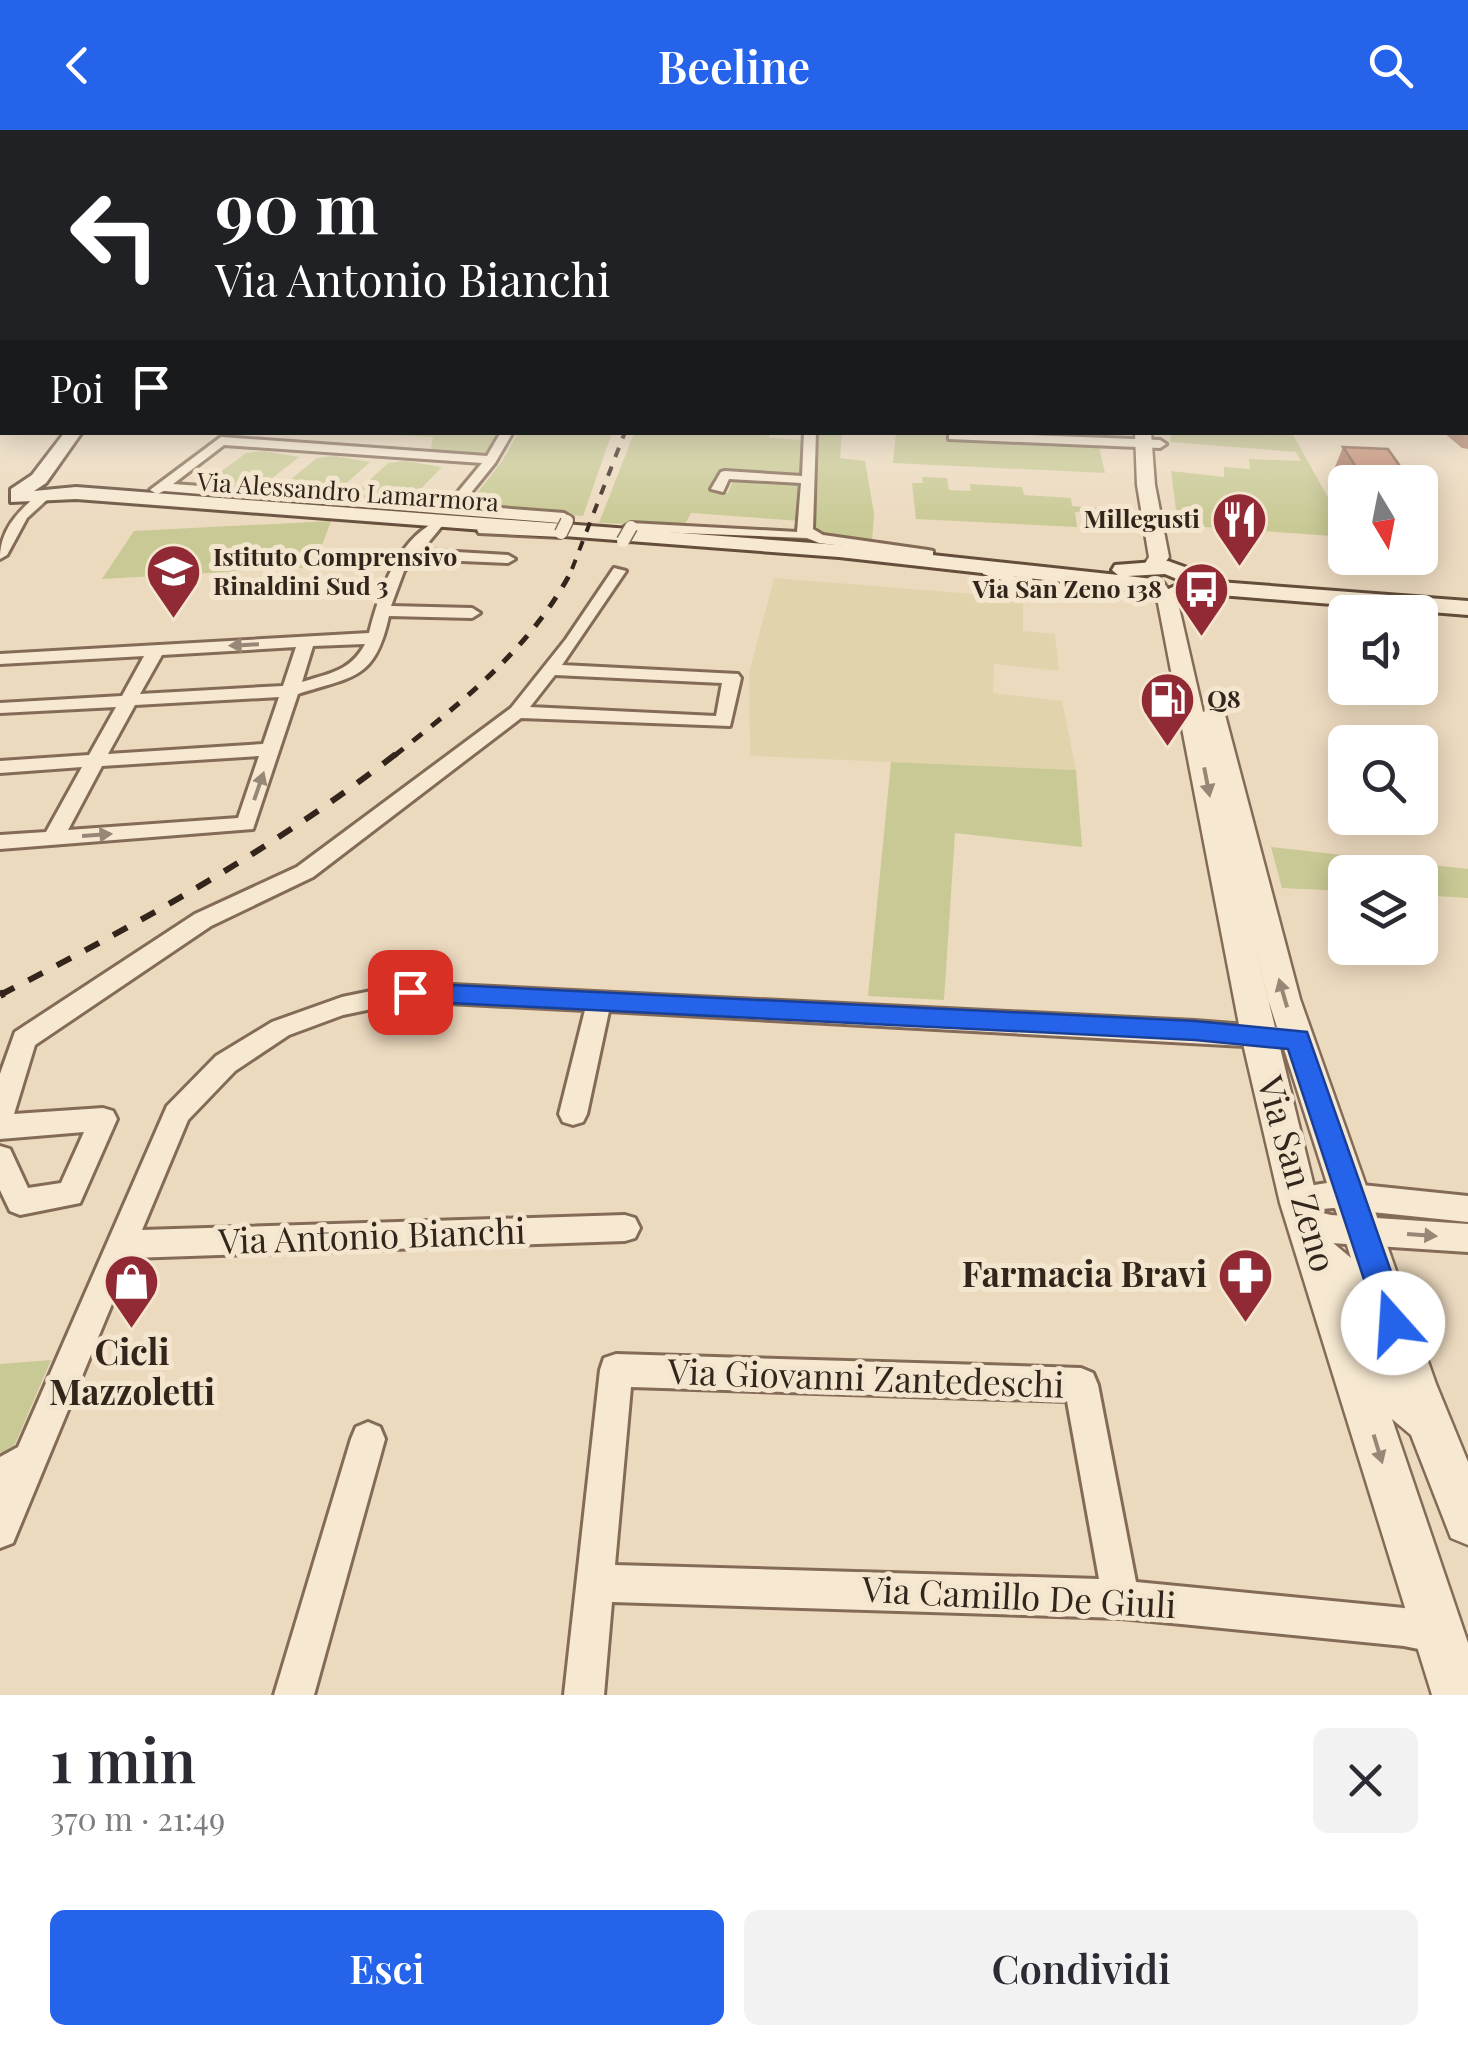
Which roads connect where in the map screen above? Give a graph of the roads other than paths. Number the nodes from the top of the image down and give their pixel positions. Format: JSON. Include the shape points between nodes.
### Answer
{"nodes":[{"id":1,"x":72,"y":435,"type":"edge"},
{"id":2,"x":506,"y":435,"type":"edge"},
{"id":3,"x":810,"y":435,"type":"edge"},
{"id":4,"x":952,"y":436,"type":"dead end"},
{"id":5,"x":1152,"y":438,"type":"edge"},
{"id":6,"x":492,"y":460,"type":"junction"},
{"id":7,"x":808,"y":480,"type":"junction"},
{"id":8,"x":718,"y":489,"type":"dead end"},
{"id":9,"x":152,"y":493,"type":"junction"},
{"id":10,"x":38,"y":494,"type":"junction"},
{"id":11,"x":452,"y":508,"type":"junction"},
{"id":12,"x":435,"y":526,"type":"junction"},
{"id":13,"x":806,"y":532,"type":"junction"},
{"id":14,"x":623,"y":541,"type":"dead end"},
{"id":15,"x":840,"y":551,"type":"junction"},
{"id":16,"x":411,"y":554,"type":"junction"},
{"id":17,"x":928,"y":554,"type":"junction"},
{"id":18,"x":0,"y":555,"type":"edge"},
{"id":19,"x":508,"y":559,"type":"dead end"},
{"id":20,"x":619,"y":572,"type":"dead end"},
{"id":21,"x":1169,"y":579,"type":"junction"},
{"id":22,"x":1468,"y":598,"type":"edge"},
{"id":23,"x":1468,"y":608,"type":"edge"},
{"id":24,"x":383,"y":612,"type":"junction"},
{"id":25,"x":472,"y":614,"type":"dead end"},
{"id":26,"x":376,"y":638,"type":"junction"},
{"id":27,"x":306,"y":642,"type":"junction"},
{"id":28,"x":156,"y":650,"type":"junction"},
{"id":29,"x":0,"y":660,"type":"edge"},
{"id":30,"x":550,"y":670,"type":"junction"},
{"id":31,"x":290,"y":691,"type":"junction"},
{"id":32,"x":128,"y":701,"type":"junction"},
{"id":33,"x":0,"y":708,"type":"edge"},
{"id":34,"x":517,"y":712,"type":"junction"},
{"id":35,"x":272,"y":748,"type":"junction"},
{"id":36,"x":96,"y":760,"type":"junction"},
{"id":37,"x":0,"y":767,"type":"edge"},
{"id":38,"x":53,"y":838,"type":"junction"},
{"id":39,"x":0,"y":842,"type":"edge"},
{"id":40,"x":598,"y":1001,"type":"junction"},
{"id":41,"x":1258,"y":1035,"type":"junction"},
{"id":42,"x":1298,"y":1040,"type":"junction"},
{"id":43,"x":574,"y":1114,"type":"dead end"},
{"id":44,"x":0,"y":1116,"type":"edge"},
{"id":45,"x":0,"y":1127,"type":"edge"},
{"id":46,"x":0,"y":1158,"type":"edge"},
{"id":47,"x":1468,"y":1209,"type":"edge"},
{"id":48,"x":1356,"y":1214,"type":"junction"},
{"id":49,"x":1308,"y":1226,"type":"junction"},
{"id":50,"x":625,"y":1228,"type":"dead end"},
{"id":51,"x":1468,"y":1238,"type":"edge"},
{"id":52,"x":120,"y":1246,"type":"junction"},
{"id":53,"x":1431,"y":1426,"type":"junction"},
{"id":54,"x":368,"y":1440,"type":"dead end"},
{"id":55,"x":33,"y":1458,"type":"junction"},
{"id":56,"x":0,"y":1476,"type":"edge"},
{"id":57,"x":1468,"y":1521,"type":"edge"},
{"id":58,"x":0,"y":1530,"type":"edge"},
{"id":59,"x":598,"y":1584,"type":"junction"},
{"id":60,"x":1120,"y":1599,"type":"junction"},
{"id":61,"x":1438,"y":1634,"type":"junction"},
{"id":62,"x":294,"y":1695,"type":"edge"},
{"id":63,"x":584,"y":1695,"type":"edge"},
{"id":64,"x":1458,"y":1695,"type":"edge"}],
"edges":[{"from":1,"to":10,"type":"main road"},
{"from":2,"to":6,"type":"street"},
{"from":3,"to":7,"type":"street"},
{"from":4,"to":5,"type":"street","name":"Via San Zeno"},
{"from":5,"to":21,"type":"street","name":"Via San Zeno","via":[[1146,485]]},
{"from":6,"to":9,"type":"street","via":[[221,442]]},
{"from":6,"to":11,"type":"street"},
{"from":7,"to":8,"type":"street","via":[[725,476]]},
{"from":7,"to":13,"type":"street"},
{"from":9,"to":10,"type":"main road","name":"Via Alessandro Lamarmora"},
{"from":9,"to":11,"type":"street","name":"Via Alessandro Lamarmora"},
{"from":9,"to":12,"type":"street","name":"Via Alessandro Lamarmora","via":[[138,503]]},
{"from":9,"to":15,"type":"main road","name":"Via Alessandro Lamarmora"},
{"from":10,"to":18,"type":"street"},
{"from":11,"to":12,"type":"street","name":"Via Alessandro Lamarmora","via":[[564,527]]},
{"from":12,"to":16,"type":"street"},
{"from":13,"to":14,"type":"street","name":"Via Alessandro Lamarmora","bridge":true,"via":[[787,537],[632,526]]},
{"from":13,"to":17,"type":"street","name":"Via Alessandro Lamarmora","via":[[819,540]]},
{"from":15,"to":17,"type":"main road","name":"Via Alessandro Lamarmora"},
{"from":15,"to":21,"type":"main road","name":"Via Alessandro Lamarmora","via":[[974,568]]},
{"from":16,"to":19,"type":"street","name":"Via Alessandro Lamarmora"},
{"from":16,"to":24,"type":"street","via":[[396,570]]},
{"from":17,"to":21,"type":"main road","name":"Via Alessandro Lamarmora"},
{"from":20,"to":30,"type":"street"},
{"from":21,"to":22,"type":"main road","name":"Via Alessandro Lamarmora"},
{"from":21,"to":23,"type":"main road","name":"Via Alessandro Lamarmora"},
{"from":21,"to":41,"type":"street","name":"Via San Zeno","one_way":true,"via":[[1168,603]]},
{"from":42,"to":21,"type":"street","name":"Via San Zeno","one_way":true,"via":[[1192,634]]},
{"from":24,"to":25,"type":"street"},
{"from":24,"to":26,"type":"street"},
{"from":26,"to":27,"type":"street"},
{"from":26,"to":31,"type":"street","via":[[354,671]]},
{"from":27,"to":28,"type":"street","one_way":true},
{"from":27,"to":31,"type":"street"},
{"from":28,"to":29,"type":"street"},
{"from":28,"to":32,"type":"street"},
{"from":30,"to":34,"type":"street"},
{"from":30,"to":34,"type":"street","via":[[732,678],[724,722]]},
{"from":31,"to":32,"type":"street"},
{"from":31,"to":35,"type":"street"},
{"from":32,"to":33,"type":"street"},
{"from":32,"to":36,"type":"street"},
{"from":34,"to":44,"type":"street","via":[[305,872],[203,920],[24,1039]]},
{"from":35,"to":36,"type":"street"},
{"from":38,"to":35,"type":"street","one_way":true,"via":[[246,824]]},
{"from":36,"to":37,"type":"street"},
{"from":36,"to":38,"type":"street"},
{"from":38,"to":39,"type":"street"},
{"from":40,"to":41,"type":"street"},
{"from":40,"to":43,"type":"street"},
{"from":40,"to":52,"type":"street","via":[[410,992],[345,1002],[286,1025],[203,1080],[178,1114]]},
{"from":41,"to":42,"type":"street"},
{"from":41,"to":49,"type":"street","name":"Via San Zeno"},
{"from":42,"to":48,"type":"street","name":"Via San Zeno"},
{"from":45,"to":46,"type":"street","via":[[102,1119],[70,1194],[20,1202]]},
{"from":47,"to":48,"type":"street"},
{"from":48,"to":49,"type":"street"},
{"from":48,"to":51,"type":"street","one_way":true},
{"from":48,"to":53,"type":"street","name":"Via San Zeno"},
{"from":49,"to":53,"type":"street","via":[[1351,1284],[1391,1388]]},
{"from":49,"to":61,"type":"street","name":"Via San Zeno","one_way":true},
{"from":50,"to":52,"type":"street","name":"Via Antonio Bianchi"},
{"from":52,"to":55,"type":"street"},
{"from":53,"to":57,"type":"street","name":"Via San Zeno"},
{"from":54,"to":62,"type":"street"},
{"from":55,"to":56,"type":"street"},
{"from":55,"to":58,"type":"street"},
{"from":59,"to":60,"type":"street","name":"Via Camillo De Giuli"},
{"from":59,"to":60,"type":"street","name":"Via Giovanni Zantedeschi","via":[[616,1370],[1081,1384]]},
{"from":59,"to":63,"type":"street"},
{"from":60,"to":61,"type":"street","name":"Via Camillo De Giuli"},
{"from":61,"to":64,"type":"street","name":"Via San Zeno"}]}
